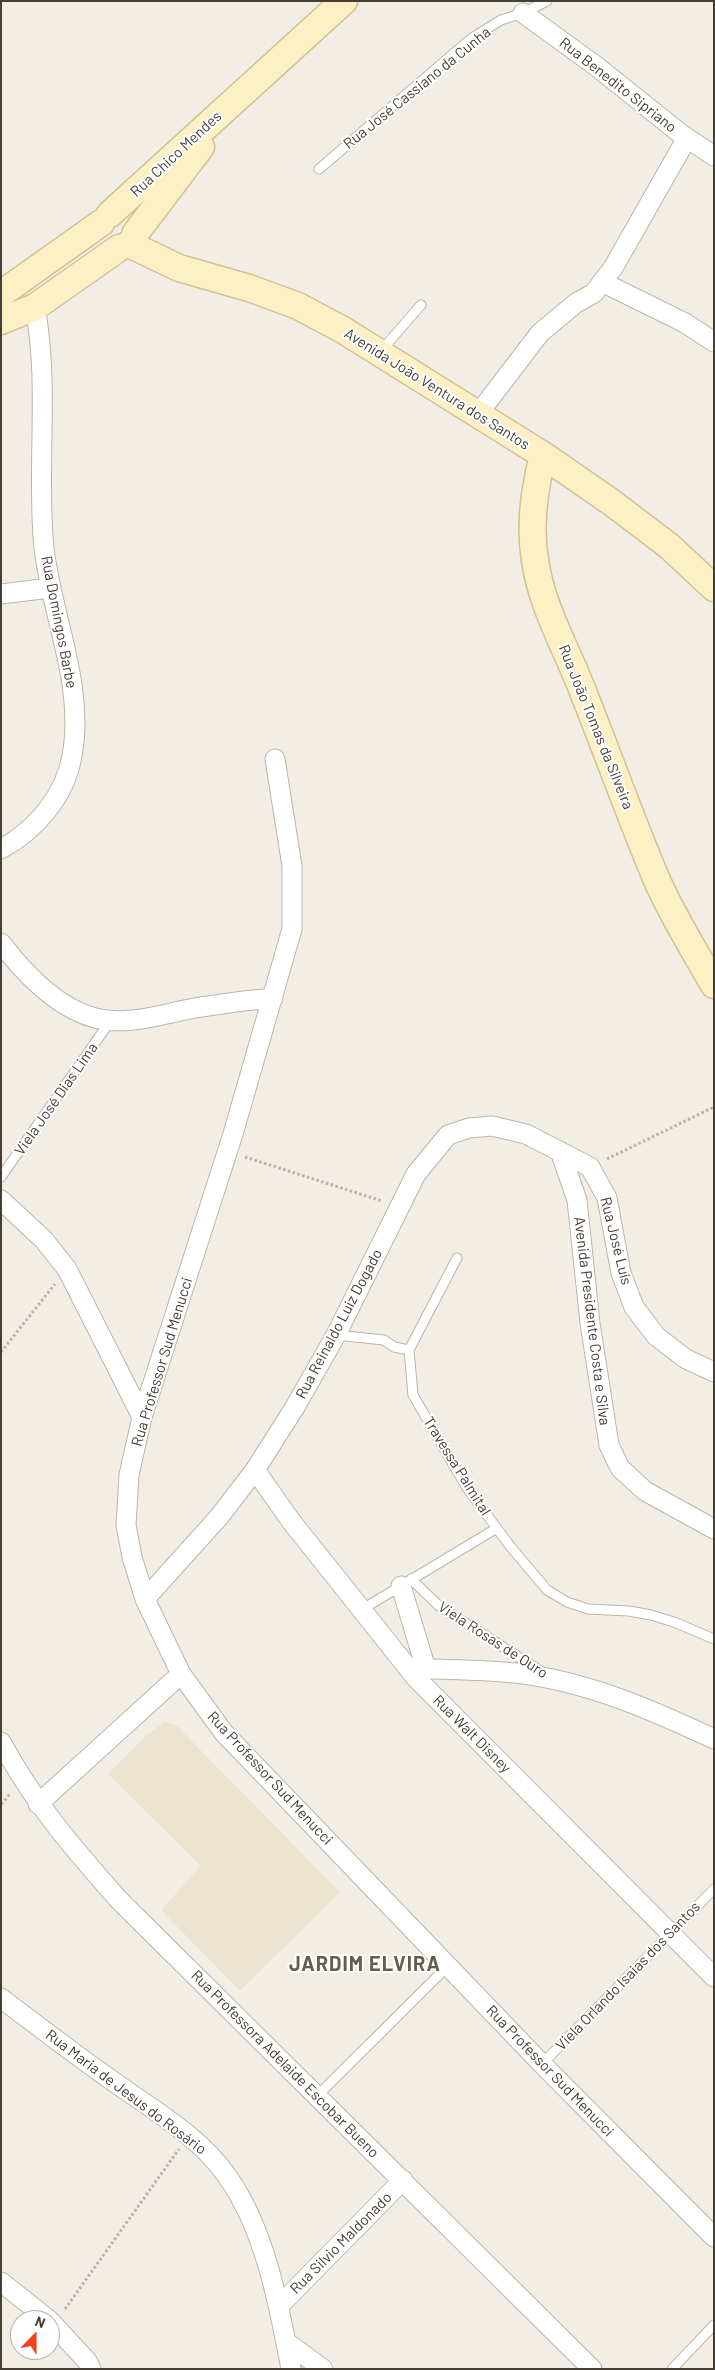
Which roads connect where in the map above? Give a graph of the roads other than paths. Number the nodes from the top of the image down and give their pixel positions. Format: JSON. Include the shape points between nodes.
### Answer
{"nodes":[{"id":1,"x":344,"y":1,"type":"edge"},
{"id":2,"x":547,"y":1,"type":"edge"},
{"id":3,"x":523,"y":13,"type":"junction"},
{"id":4,"x":241,"y":93,"type":"junction"},
{"id":5,"x":687,"y":138,"type":"junction"},
{"id":6,"x":714,"y":156,"type":"edge"},
{"id":7,"x":319,"y":169,"type":"dead end"},
{"id":8,"x":106,"y":219,"type":"junction"},
{"id":9,"x":128,"y":242,"type":"junction"},
{"id":10,"x":602,"y":282,"type":"junction"},
{"id":11,"x":1,"y":294,"type":"edge"},
{"id":12,"x":421,"y":305,"type":"dead end"},
{"id":13,"x":35,"y":307,"type":"junction"},
{"id":14,"x":1,"y":321,"type":"edge"},
{"id":15,"x":714,"y":342,"type":"edge"},
{"id":16,"x":380,"y":352,"type":"junction"},
{"id":17,"x":478,"y":414,"type":"junction"},
{"id":18,"x":543,"y":455,"type":"junction"},
{"id":19,"x":50,"y":588,"type":"junction"},
{"id":20,"x":714,"y":588,"type":"edge"},
{"id":21,"x":1,"y":594,"type":"edge"},
{"id":22,"x":275,"y":759,"type":"dead end"},
{"id":23,"x":1,"y":849,"type":"edge"},
{"id":24,"x":1,"y":943,"type":"edge"},
{"id":25,"x":714,"y":985,"type":"edge"},
{"id":26,"x":273,"y":998,"type":"junction"},
{"id":27,"x":111,"y":1020,"type":"junction"},
{"id":28,"x":560,"y":1151,"type":"junction"},
{"id":29,"x":1,"y":1177,"type":"edge"},
{"id":30,"x":1,"y":1200,"type":"edge"},
{"id":31,"x":456,"y":1258,"type":"dead end"},
{"id":32,"x":336,"y":1335,"type":"junction"},
{"id":33,"x":409,"y":1350,"type":"junction"},
{"id":34,"x":714,"y":1372,"type":"edge"},
{"id":35,"x":142,"y":1417,"type":"junction"},
{"id":36,"x":255,"y":1470,"type":"junction"},
{"id":37,"x":497,"y":1528,"type":"junction"},
{"id":38,"x":714,"y":1529,"type":"edge"},
{"id":39,"x":406,"y":1583,"type":"junction"},
{"id":40,"x":145,"y":1599,"type":"junction"},
{"id":41,"x":361,"y":1610,"type":"junction"},
{"id":42,"x":714,"y":1639,"type":"edge"},
{"id":43,"x":417,"y":1669,"type":"junction"},
{"id":44,"x":181,"y":1674,"type":"junction"},
{"id":45,"x":552,"y":1679,"type":"junction"},
{"id":46,"x":714,"y":1739,"type":"edge"},
{"id":47,"x":1,"y":1742,"type":"edge"},
{"id":48,"x":38,"y":1804,"type":"junction"},
{"id":49,"x":714,"y":1889,"type":"edge"},
{"id":50,"x":670,"y":1932,"type":"junction"},
{"id":51,"x":448,"y":1966,"type":"junction"},
{"id":52,"x":714,"y":1977,"type":"edge"},
{"id":53,"x":1,"y":1998,"type":"edge"},
{"id":54,"x":542,"y":2064,"type":"junction"},
{"id":55,"x":317,"y":2096,"type":"junction"},
{"id":56,"x":403,"y":2180,"type":"junction"},
{"id":57,"x":714,"y":2238,"type":"edge"},
{"id":58,"x":1,"y":2282,"type":"edge"},
{"id":59,"x":279,"y":2306,"type":"junction"},
{"id":60,"x":36,"y":2310,"type":"edge"},
{"id":61,"x":714,"y":2325,"type":"edge"},
{"id":62,"x":60,"y":2332,"type":"edge"},
{"id":63,"x":286,"y":2342,"type":"junction"},
{"id":64,"x":91,"y":2369,"type":"edge"},
{"id":65,"x":292,"y":2369,"type":"edge"},
{"id":66,"x":323,"y":2369,"type":"edge"},
{"id":67,"x":592,"y":2369,"type":"edge"},
{"id":68,"x":672,"y":2369,"type":"edge"}],
"edges":[{"from":1,"to":4,"type":"street","name":"Rua Chico Mendes"},
{"from":2,"to":3,"type":"lane","name":"Rua José Cassiano da Cunha"},
{"from":3,"to":5,"type":"street","name":"Rua Benedito Sipriano"},
{"from":3,"to":7,"type":"lane","name":"Rua José Cassiano da Cunha","via":[[501,20],[472,38]]},
{"from":4,"to":8,"type":"street","name":"Rua Chico Mendes"},
{"from":4,"to":9,"type":"street","name":"Rua Chico Mendes"},
{"from":5,"to":6,"type":"street","name":"Rua Benedito Sipriano"},
{"from":5,"to":10,"type":"street"},
{"from":8,"to":9,"type":"street","via":[[121,213],[134,223]]},
{"from":8,"to":11,"type":"street","name":"Rua Chico Mendes"},
{"from":9,"to":13,"type":"street","name":"Rua Chico Mendes"},
{"from":9,"to":16,"type":"street","name":"Avenida João Ventura dos Santos","via":[[179,268],[298,306]]},
{"from":10,"to":15,"type":"street","via":[[685,323]]},
{"from":10,"to":17,"type":"street","via":[[594,293],[576,302],[540,333]]},
{"from":12,"to":16,"type":"lane"},
{"from":13,"to":14,"type":"street","name":"Rua Chico Mendes"},
{"from":13,"to":19,"type":"street","name":"Rua Domingos Barbe","via":[[43,372],[42,512]]},
{"from":16,"to":17,"type":"street","name":"Avenida João Ventura dos Santos"},
{"from":17,"to":18,"type":"street","name":"Avenida João Ventura dos Santos"},
{"from":18,"to":20,"type":"street","name":"Avenida João Ventura dos Santos","via":[[669,546]]},
{"from":18,"to":25,"type":"street","name":"Rua João Tomas da Silveira","via":[[535,487],[532,524],[534,561],[547,606],[657,879]]},
{"from":19,"to":21,"type":"street"},
{"from":19,"to":23,"type":"street","name":"Rua Domingos Barbe","via":[[75,700],[72,757],[62,788],[47,811],[14,842]]},
{"from":22,"to":26,"type":"street","name":"Rua Professor Sud Menucci","via":[[292,866],[292,929]]},
{"from":24,"to":27,"type":"street","via":[[40,986],[71,1007],[94,1018]]},
{"from":26,"to":27,"type":"street"},
{"from":26,"to":35,"type":"street","name":"Rua Professor Sud Menucci","via":[[228,1152]]},
{"from":27,"to":29,"type":"lane","name":"Viela José Dias Lima"},
{"from":28,"to":32,"type":"street","name":"Rua Reinaldo Luiz Dogado","via":[[526,1134],[492,1126],[469,1128],[448,1135],[416,1174]]},
{"from":28,"to":34,"type":"street","name":"Rua José Luís","via":[[590,1167],[607,1198],[621,1273],[634,1307],[656,1336],[686,1359]]},
{"from":28,"to":38,"type":"street","name":"Avenida Presidente Costa e Silva","via":[[577,1200],[608,1445],[620,1468],[644,1491]]},
{"from":30,"to":35,"type":"street","via":[[44,1240],[67,1269]]},
{"from":31,"to":33,"type":"lane"},
{"from":32,"to":33,"type":"lane","via":[[384,1340],[394,1347]]},
{"from":32,"to":36,"type":"street","name":"Rua Reinaldo Luiz Dogado"},
{"from":33,"to":37,"type":"lane","name":"Travessa Palmital","via":[[413,1395],[467,1488]]},
{"from":35,"to":40,"type":"street","name":"Rua Professor Sud Menucci","via":[[129,1476],[126,1524]]},
{"from":36,"to":40,"type":"street","name":"Rua Reinaldo Luiz Dogado","via":[[219,1518]]},
{"from":36,"to":41,"type":"street","name":"Rua Walt Disney"},
{"from":37,"to":39,"type":"lane","name":"Travessa Palmital"},
{"from":37,"to":42,"type":"lane","via":[[547,1590],[567,1602],[588,1609],[652,1615]]},
{"from":39,"to":41,"type":"lane","name":"Travessa Palmital"},
{"from":39,"to":43,"type":"street"},
{"from":39,"to":45,"type":"lane","name":"Viela Rosas de Ouro"},
{"from":40,"to":44,"type":"street","name":"Rua Professor Sud Menucci"},
{"from":41,"to":43,"type":"street","name":"Rua Walt Disney"},
{"from":43,"to":45,"type":"street","via":[[514,1673]]},
{"from":43,"to":50,"type":"street","name":"Rua Walt Disney"},
{"from":44,"to":48,"type":"street"},
{"from":44,"to":51,"type":"street","name":"Rua Professor Sud Menucci","via":[[224,1733]]},
{"from":45,"to":46,"type":"street","via":[[630,1701]]},
{"from":47,"to":48,"type":"street","name":"Rua Professora Adelaide Escobar Bueno"},
{"from":48,"to":55,"type":"street","name":"Rua Professora Adelaide Escobar Bueno","via":[[119,1900]]},
{"from":49,"to":50,"type":"lane","name":"Viela Orlando Isaias dos Santos"},
{"from":50,"to":52,"type":"street","name":"Rua Walt Disney"},
{"from":50,"to":54,"type":"lane","name":"Viela Orlando Isaias dos Santos"},
{"from":51,"to":54,"type":"street","name":"Rua Professor Sud Menucci"},
{"from":51,"to":55,"type":"lane"},
{"from":53,"to":59,"type":"street","name":"Rua Maria de Jesus do Rosário","via":[[212,2156],[246,2208]]},
{"from":54,"to":57,"type":"street","name":"Rua Professor Sud Menucci"},
{"from":55,"to":56,"type":"street","name":"Rua Professora Adelaide Escobar Bueno"},
{"from":56,"to":59,"type":"street","name":"Rua Silvio Maldonado"},
{"from":56,"to":67,"type":"street","name":"Rua Professora Adelaide Escobar Bueno"},
{"from":58,"to":60,"type":"street"},
{"from":59,"to":63,"type":"street","name":"Rua Maria de Jesus do Rosário"},
{"from":61,"to":68,"type":"lane"},
{"from":62,"to":64,"type":"street"},
{"from":63,"to":65,"type":"street","name":"Rua Maria de Jesus do Rosário"},
{"from":63,"to":66,"type":"street"}]}
